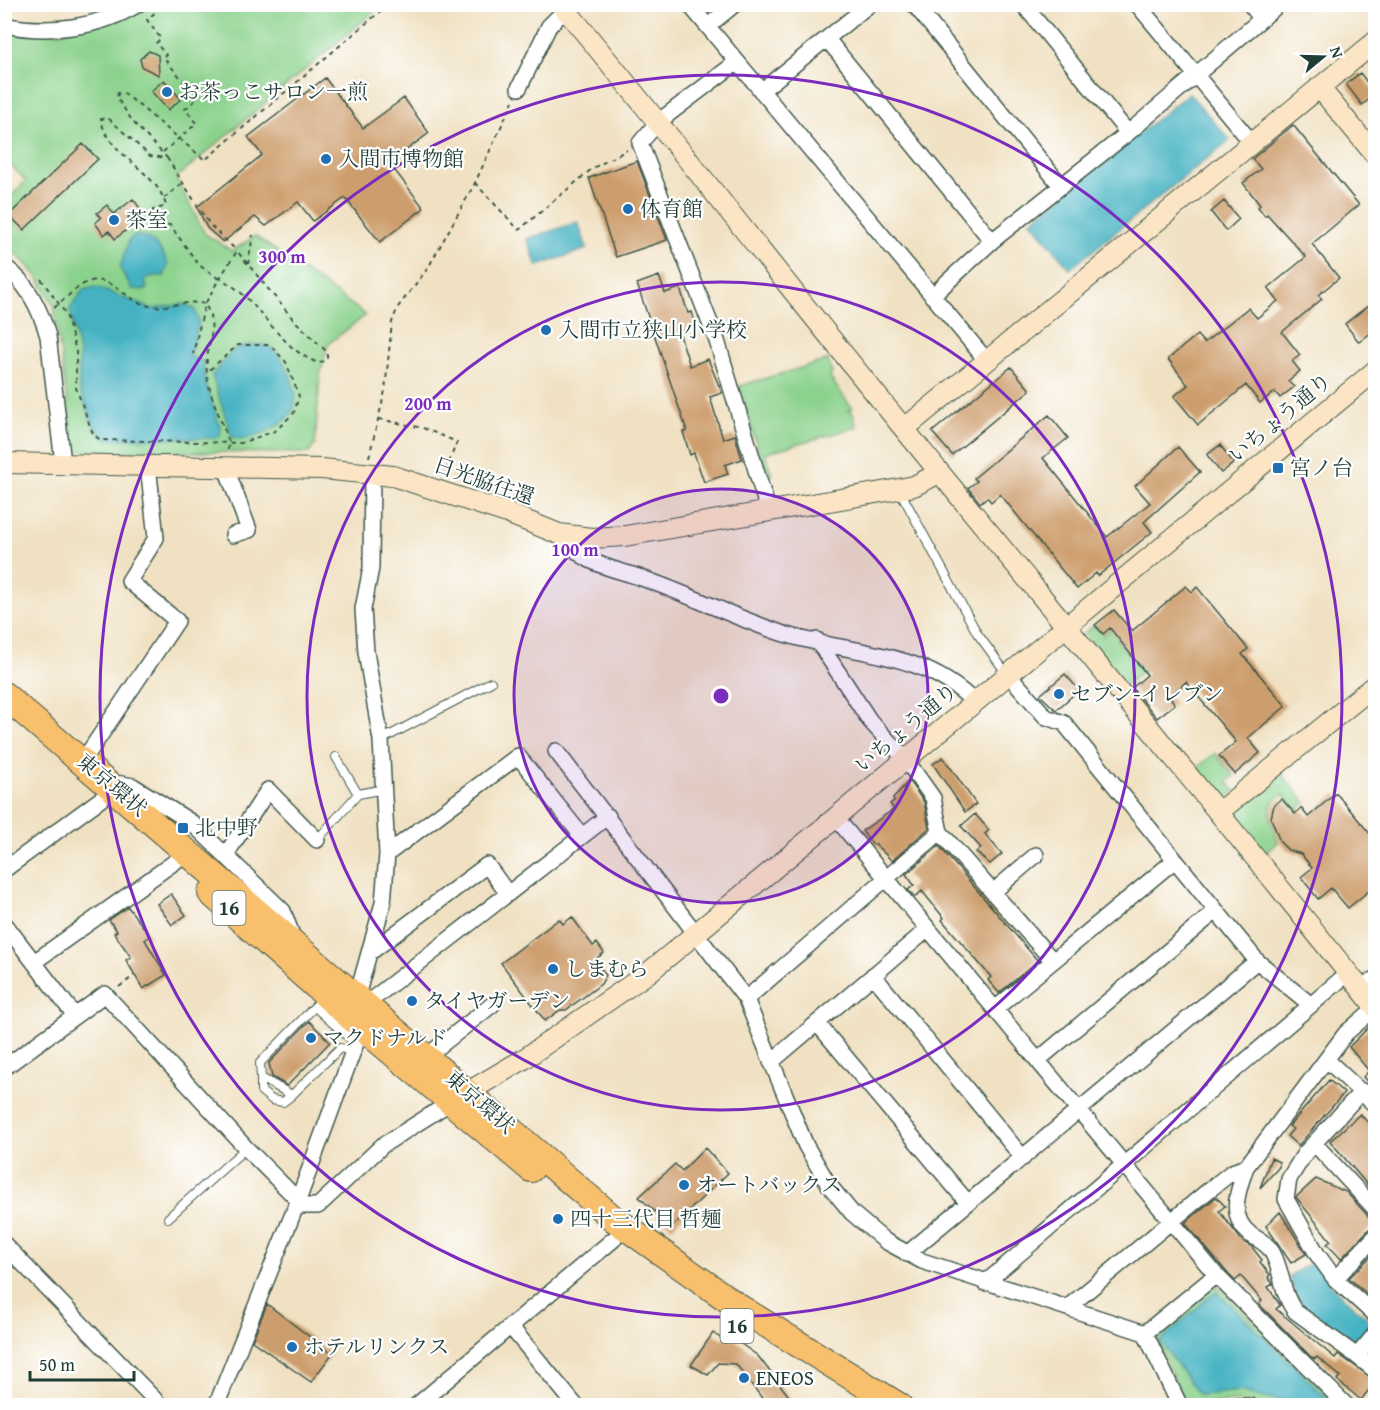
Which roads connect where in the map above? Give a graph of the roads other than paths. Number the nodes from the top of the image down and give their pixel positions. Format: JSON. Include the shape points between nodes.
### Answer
{"nodes":[{"id":1,"x":138,"y":4,"type":"edge"},
{"id":2,"x":690,"y":4,"type":"edge"},
{"id":3,"x":735,"y":4,"type":"edge"},
{"id":4,"x":870,"y":4,"type":"edge"},
{"id":5,"x":914,"y":4,"type":"edge"},
{"id":6,"x":1023,"y":4,"type":"edge"},
{"id":7,"x":1137,"y":4,"type":"edge"},
{"id":8,"x":1250,"y":4,"type":"edge"},
{"id":9,"x":1279,"y":4,"type":"edge"},
{"id":10,"x":563,"y":7,"type":"edge"},
{"id":11,"x":1262,"y":19,"type":"junction"},
{"id":12,"x":4,"y":25,"type":"edge"},
{"id":13,"x":708,"y":26,"type":"junction"},
{"id":14,"x":827,"y":39,"type":"junction"},
{"id":15,"x":1376,"y":41,"type":"edge"},
{"id":16,"x":737,"y":62,"type":"junction"},
{"id":17,"x":1196,"y":76,"type":"junction"},
{"id":18,"x":1319,"y":87,"type":"junction"},
{"id":19,"x":519,"y":88,"type":"road end"},
{"id":20,"x":761,"y":91,"type":"junction"},
{"id":21,"x":658,"y":122,"type":"junction"},
{"id":22,"x":1128,"y":132,"type":"junction"},
{"id":23,"x":1252,"y":143,"type":"junction"},
{"id":24,"x":1376,"y":156,"type":"edge"},
{"id":25,"x":1061,"y":186,"type":"junction"},
{"id":26,"x":992,"y":241,"type":"junction"},
{"id":27,"x":4,"y":266,"type":"edge"},
{"id":28,"x":932,"y":296,"type":"junction"},
{"id":29,"x":987,"y":361,"type":"junction"},
{"id":30,"x":1376,"y":370,"type":"edge"},
{"id":31,"x":904,"y":429,"type":"junction"},
{"id":32,"x":4,"y":463,"type":"edge"},
{"id":33,"x":63,"y":463,"type":"junction"},
{"id":34,"x":148,"y":465,"type":"junction"},
{"id":35,"x":226,"y":468,"type":"junction"},
{"id":36,"x":369,"y":472,"type":"junction"},
{"id":37,"x":939,"y":473,"type":"junction"},
{"id":38,"x":899,"y":489,"type":"junction"},
{"id":39,"x":768,"y":510,"type":"junction"},
{"id":40,"x":559,"y":534,"type":"junction"},
{"id":41,"x":233,"y":535,"type":"dead end"},
{"id":42,"x":1066,"y":625,"type":"junction"},
{"id":43,"x":817,"y":640,"type":"junction"},
{"id":44,"x":1008,"y":674,"type":"junction"},
{"id":45,"x":491,"y":682,"type":"dead end"},
{"id":46,"x":1376,"y":684,"type":"edge"},
{"id":47,"x":4,"y":695,"type":"edge"},
{"id":48,"x":975,"y":703,"type":"junction"},
{"id":49,"x":4,"y":717,"type":"edge"},
{"id":50,"x":381,"y":740,"type":"junction"},
{"id":51,"x":556,"y":751,"type":"dead end"},
{"id":52,"x":336,"y":757,"type":"dead end"},
{"id":53,"x":906,"y":760,"type":"junction"},
{"id":54,"x":83,"y":761,"type":"junction"},
{"id":55,"x":384,"y":789,"type":"junction"},
{"id":56,"x":104,"y":790,"type":"junction"},
{"id":57,"x":358,"y":794,"type":"junction"},
{"id":58,"x":1220,"y":811,"type":"junction"},
{"id":59,"x":608,"y":816,"type":"junction"},
{"id":60,"x":836,"y":818,"type":"junction"},
{"id":61,"x":940,"y":831,"type":"junction"},
{"id":62,"x":582,"y":836,"type":"junction"},
{"id":63,"x":317,"y":840,"type":"joint"},
{"id":64,"x":387,"y":854,"type":"junction"},
{"id":65,"x":1036,"y":855,"type":"dead end"},
{"id":66,"x":225,"y":856,"type":"junction"},
{"id":67,"x":1175,"y":860,"type":"junction"},
{"id":68,"x":176,"y":861,"type":"junction"},
{"id":69,"x":4,"y":870,"type":"edge"},
{"id":70,"x":887,"y":878,"type":"junction"},
{"id":71,"x":993,"y":892,"type":"junction"},
{"id":72,"x":508,"y":894,"type":"junction"},
{"id":73,"x":1216,"y":911,"type":"junction"},
{"id":74,"x":4,"y":923,"type":"edge"},
{"id":75,"x":928,"y":928,"type":"junction"},
{"id":76,"x":697,"y":933,"type":"junction"},
{"id":77,"x":294,"y":941,"type":"junction"},
{"id":78,"x":372,"y":951,"type":"junction"},
{"id":79,"x":1053,"y":961,"type":"junction"},
{"id":80,"x":1257,"y":961,"type":"junction"},
{"id":81,"x":34,"y":962,"type":"junction"},
{"id":82,"x":873,"y":975,"type":"junction"},
{"id":83,"x":1360,"y":980,"type":"edge"},
{"id":84,"x":746,"y":999,"type":"junction"},
{"id":85,"x":321,"y":1001,"type":"junction"},
{"id":86,"x":493,"y":1004,"type":"dead end"},
{"id":87,"x":1311,"y":1005,"type":"junction"},
{"id":88,"x":1375,"y":1008,"type":"edge"},
{"id":89,"x":995,"y":1009,"type":"junction"},
{"id":90,"x":75,"y":1016,"type":"junction"},
{"id":91,"x":817,"y":1023,"type":"junction"},
{"id":92,"x":358,"y":1024,"type":"junction"},
{"id":93,"x":427,"y":1056,"type":"junction"},
{"id":94,"x":1038,"y":1060,"type":"junction"},
{"id":95,"x":1328,"y":1061,"type":"junction"},
{"id":96,"x":771,"y":1062,"type":"junction"},
{"id":97,"x":4,"y":1068,"type":"edge"},
{"id":98,"x":261,"y":1078,"type":"junction"},
{"id":99,"x":1362,"y":1091,"type":"junction"},
{"id":100,"x":292,"y":1095,"type":"junction"},
{"id":101,"x":460,"y":1097,"type":"junction"},
{"id":102,"x":1376,"y":1106,"type":"edge"},
{"id":103,"x":1080,"y":1110,"type":"junction"},
{"id":104,"x":1314,"y":1143,"type":"junction"},
{"id":105,"x":246,"y":1148,"type":"junction"},
{"id":106,"x":1023,"y":1158,"type":"junction"},
{"id":107,"x":1125,"y":1163,"type":"junction"},
{"id":108,"x":1246,"y":1167,"type":"junction"},
{"id":109,"x":297,"y":1203,"type":"junction"},
{"id":110,"x":968,"y":1203,"type":"junction"},
{"id":111,"x":1376,"y":1210,"type":"edge"},
{"id":112,"x":168,"y":1218,"type":"dead end"},
{"id":113,"x":1173,"y":1221,"type":"junction"},
{"id":114,"x":1376,"y":1236,"type":"edge"},
{"id":115,"x":614,"y":1239,"type":"junction"},
{"id":116,"x":8,"y":1252,"type":"edge"},
{"id":117,"x":907,"y":1254,"type":"junction"},
{"id":118,"x":1216,"y":1275,"type":"junction"},
{"id":119,"x":1335,"y":1278,"type":"junction"},
{"id":120,"x":985,"y":1283,"type":"junction"},
{"id":121,"x":1067,"y":1308,"type":"junction"},
{"id":122,"x":1376,"y":1316,"type":"edge"},
{"id":123,"x":510,"y":1326,"type":"junction"},
{"id":124,"x":1145,"y":1333,"type":"junction"},
{"id":125,"x":1376,"y":1333,"type":"edge"},
{"id":126,"x":1357,"y":1356,"type":"junction"},
{"id":127,"x":1376,"y":1371,"type":"edge"},
{"id":128,"x":161,"y":1406,"type":"edge"},
{"id":129,"x":216,"y":1406,"type":"edge"},
{"id":130,"x":416,"y":1406,"type":"edge"},
{"id":131,"x":576,"y":1406,"type":"edge"},
{"id":132,"x":866,"y":1406,"type":"edge"},
{"id":133,"x":899,"y":1406,"type":"edge"},
{"id":134,"x":1180,"y":1406,"type":"edge"},
{"id":135,"x":1234,"y":1406,"type":"edge"},
{"id":136,"x":1250,"y":1406,"type":"edge"},
{"id":137,"x":1347,"y":1406,"type":"edge"}],
"edges":[{"from":1,"to":12,"type":"street","via":[[110,19],[86,25],[55,29]]},
{"from":2,"to":13,"type":"street"},
{"from":3,"to":13,"type":"street"},
{"from":4,"to":14,"type":"street"},
{"from":5,"to":25,"type":"street"},
{"from":6,"to":22,"type":"street"},
{"from":7,"to":17,"type":"street"},
{"from":8,"to":11,"type":"street"},
{"from":9,"to":11,"type":"street"},
{"from":10,"to":19,"type":"street","via":[[549,26]]},
{"from":10,"to":21,"type":"street"},
{"from":11,"to":17,"type":"street"},
{"from":13,"to":16,"type":"street"},
{"from":14,"to":20,"type":"street"},
{"from":14,"to":26,"type":"street"},
{"from":15,"to":18,"type":"street"},
{"from":16,"to":20,"type":"street"},
{"from":16,"to":21,"type":"street"},
{"from":17,"to":22,"type":"street"},
{"from":17,"to":23,"type":"street"},
{"from":18,"to":23,"type":"street"},
{"from":18,"to":24,"type":"street"},
{"from":20,"to":28,"type":"street"},
{"from":21,"to":31,"type":"street"},
{"from":21,"to":39,"type":"street","via":[[640,143],[717,341]]},
{"from":22,"to":25,"type":"street"},
{"from":23,"to":29,"type":"street"},
{"from":25,"to":26,"type":"street"},
{"from":26,"to":28,"type":"street"},
{"from":27,"to":33,"type":"street","via":[[24,285],[48,336]]},
{"from":28,"to":29,"type":"street"},
{"from":29,"to":31,"type":"street"},
{"from":30,"to":42,"type":"street","name":"いちょう通り"},
{"from":31,"to":37,"type":"street"},
{"from":32,"to":33,"type":"street","name":"日光脇往還"},
{"from":33,"to":34,"type":"street","name":"日光脇往還"},
{"from":34,"to":35,"type":"street","name":"日光脇往還"},
{"from":34,"to":54,"type":"street","via":[[156,538],[129,581],[177,621]]},
{"from":35,"to":36,"type":"street","name":"日光脇往還"},
{"from":35,"to":41,"type":"street","via":[[249,530]]},
{"from":36,"to":40,"type":"street","name":"日光脇往還","via":[[438,490]]},
{"from":36,"to":50,"type":"street","via":[[371,568],[363,609]]},
{"from":37,"to":38,"type":"street","name":"日光脇往還"},
{"from":37,"to":42,"type":"street"},
{"from":38,"to":39,"type":"street","name":"日光脇往還"},
{"from":38,"to":44,"type":"lane","via":[[977,633]]},
{"from":39,"to":40,"type":"street","name":"日光脇往還","via":[[625,536],[578,538]]},
{"from":40,"to":43,"type":"street","via":[[587,561],[647,579],[782,633]]},
{"from":42,"to":44,"type":"street","name":"いちょう通り"},
{"from":42,"to":58,"type":"street"},
{"from":43,"to":48,"type":"street","via":[[917,665],[954,683]]},
{"from":43,"to":53,"type":"street","via":[[870,721]]},
{"from":44,"to":48,"type":"street","name":"いちょう通り"},
{"from":44,"to":67,"type":"street","via":[[1046,717],[1064,723]]},
{"from":45,"to":50,"type":"lane"},
{"from":46,"to":58,"type":"street"},
{"from":47,"to":54,"type":"highway","name":"東京環状","number":"16"},
{"from":48,"to":53,"type":"street","name":"いちょう通り"},
{"from":49,"to":56,"type":"highway","name":"東京環状","number":"16"},
{"from":50,"to":55,"type":"street"},
{"from":51,"to":59,"type":"street"},
{"from":52,"to":57,"type":"lane"},
{"from":53,"to":60,"type":"street","name":"いちょう通り"},
{"from":53,"to":61,"type":"street","via":[[933,798]]},
{"from":54,"to":56,"type":"highway","name":"東京環状","number":"16"},
{"from":55,"to":57,"type":"lane"},
{"from":55,"to":64,"type":"street"},
{"from":56,"to":66,"type":"street","via":[[133,786],[191,822]]},
{"from":56,"to":68,"type":"highway","name":"東京環状","number":"16"},
{"from":56,"to":69,"type":"street"},
{"from":56,"to":77,"type":"highway","name":"東京環状","number":"16"},
{"from":57,"to":63,"type":"lane"},
{"from":58,"to":83,"type":"street"},
{"from":59,"to":62,"type":"street"},
{"from":59,"to":76,"type":"street"},
{"from":60,"to":70,"type":"street"},
{"from":60,"to":76,"type":"street","name":"いちょう通り"},
{"from":61,"to":70,"type":"street"},
{"from":61,"to":71,"type":"street"},
{"from":62,"to":64,"type":"street","via":[[518,756]]},
{"from":62,"to":72,"type":"street"},
{"from":63,"to":66,"type":"street","via":[[268,790]]},
{"from":64,"to":78,"type":"street","via":[[383,903]]},
{"from":65,"to":71,"type":"street"},
{"from":66,"to":77,"type":"street","via":[[283,911]]},
{"from":67,"to":73,"type":"street"},
{"from":67,"to":79,"type":"street"},
{"from":68,"to":81,"type":"street"},
{"from":68,"to":85,"type":"highway","name":"東京環状","number":"16"},
{"from":70,"to":75,"type":"street"},
{"from":70,"to":84,"type":"street"},
{"from":71,"to":79,"type":"street"},
{"from":72,"to":78,"type":"street","via":[[487,865]]},
{"from":72,"to":92,"type":"street"},
{"from":73,"to":80,"type":"street"},
{"from":73,"to":94,"type":"street"},
{"from":74,"to":81,"type":"street"},
{"from":75,"to":82,"type":"street"},
{"from":75,"to":89,"type":"street"},
{"from":76,"to":84,"type":"street"},
{"from":76,"to":101,"type":"street","name":"いちょう通り","via":[[602,1006]]},
{"from":77,"to":92,"type":"highway","name":"東京環状","number":"16"},
{"from":78,"to":92,"type":"street"},
{"from":79,"to":89,"type":"street"},
{"from":80,"to":87,"type":"street"},
{"from":80,"to":103,"type":"street"},
{"from":81,"to":90,"type":"street"},
{"from":82,"to":91,"type":"street"},
{"from":82,"to":106,"type":"street"},
{"from":83,"to":87,"type":"street"},
{"from":83,"to":88,"type":"street"},
{"from":84,"to":96,"type":"street"},
{"from":85,"to":92,"type":"highway","name":"東京環状","number":"16"},
{"from":85,"to":98,"type":"lane","via":[[260,1063]]},
{"from":86,"to":93,"type":"street"},
{"from":87,"to":107,"type":"street"},
{"from":88,"to":95,"type":"street","via":[[1346,1034]]},
{"from":89,"to":94,"type":"street"},
{"from":90,"to":97,"type":"street"},
{"from":90,"to":105,"type":"street","via":[[105,993]]},
{"from":91,"to":96,"type":"street"},
{"from":91,"to":110,"type":"street"},
{"from":92,"to":93,"type":"highway","name":"東京環状","number":"16"},
{"from":92,"to":100,"type":"lane","via":[[340,1048]]},
{"from":92,"to":101,"type":"highway","name":"東京環状","number":"16"},
{"from":92,"to":109,"type":"street"},
{"from":93,"to":101,"type":"highway","name":"東京環状","number":"16"},
{"from":94,"to":103,"type":"street"},
{"from":95,"to":99,"type":"street"},
{"from":95,"to":108,"type":"street"},
{"from":96,"to":117,"type":"street","via":[[806,1146],[829,1185],[852,1213]]},
{"from":98,"to":100,"type":"lane"},
{"from":98,"to":100,"type":"lane","via":[[261,1091],[272,1100],[283,1102]]},
{"from":99,"to":102,"type":"street"},
{"from":99,"to":104,"type":"street"},
{"from":101,"to":109,"type":"street","via":[[383,1145],[318,1206]]},
{"from":101,"to":115,"type":"highway","name":"東京環状","number":"16"},
{"from":101,"to":133,"type":"highway","name":"東京環状","number":"16","via":[[685,1271]]},
{"from":103,"to":106,"type":"street"},
{"from":103,"to":107,"type":"street"},
{"from":104,"to":111,"type":"street"},
{"from":104,"to":119,"type":"street","via":[[1289,1179],[1286,1199]]},
{"from":105,"to":109,"type":"street"},
{"from":105,"to":112,"type":"lane"},
{"from":106,"to":110,"type":"street"},
{"from":107,"to":113,"type":"street"},
{"from":107,"to":120,"type":"street"},
{"from":108,"to":113,"type":"street","via":[[1232,1172]]},
{"from":108,"to":126,"type":"street","via":[[1235,1202],[1237,1214],[1243,1225],[1272,1250],[1289,1304]]},
{"from":109,"to":129,"type":"street"},
{"from":110,"to":117,"type":"street"},
{"from":113,"to":118,"type":"street"},
{"from":113,"to":121,"type":"street"},
{"from":114,"to":119,"type":"street"},
{"from":115,"to":123,"type":"street"},
{"from":115,"to":132,"type":"highway","name":"東京環状","number":"16","via":[[723,1317]]},
{"from":116,"to":128,"type":"street"},
{"from":117,"to":120,"type":"street"},
{"from":118,"to":124,"type":"street"},
{"from":118,"to":137,"type":"street"},
{"from":119,"to":122,"type":"street"},
{"from":120,"to":121,"type":"street"},
{"from":121,"to":124,"type":"street"},
{"from":123,"to":130,"type":"street"},
{"from":123,"to":131,"type":"street"},
{"from":124,"to":134,"type":"street"},
{"from":125,"to":126,"type":"street"},
{"from":126,"to":127,"type":"street"},
{"from":135,"to":136,"type":"street"}]}
